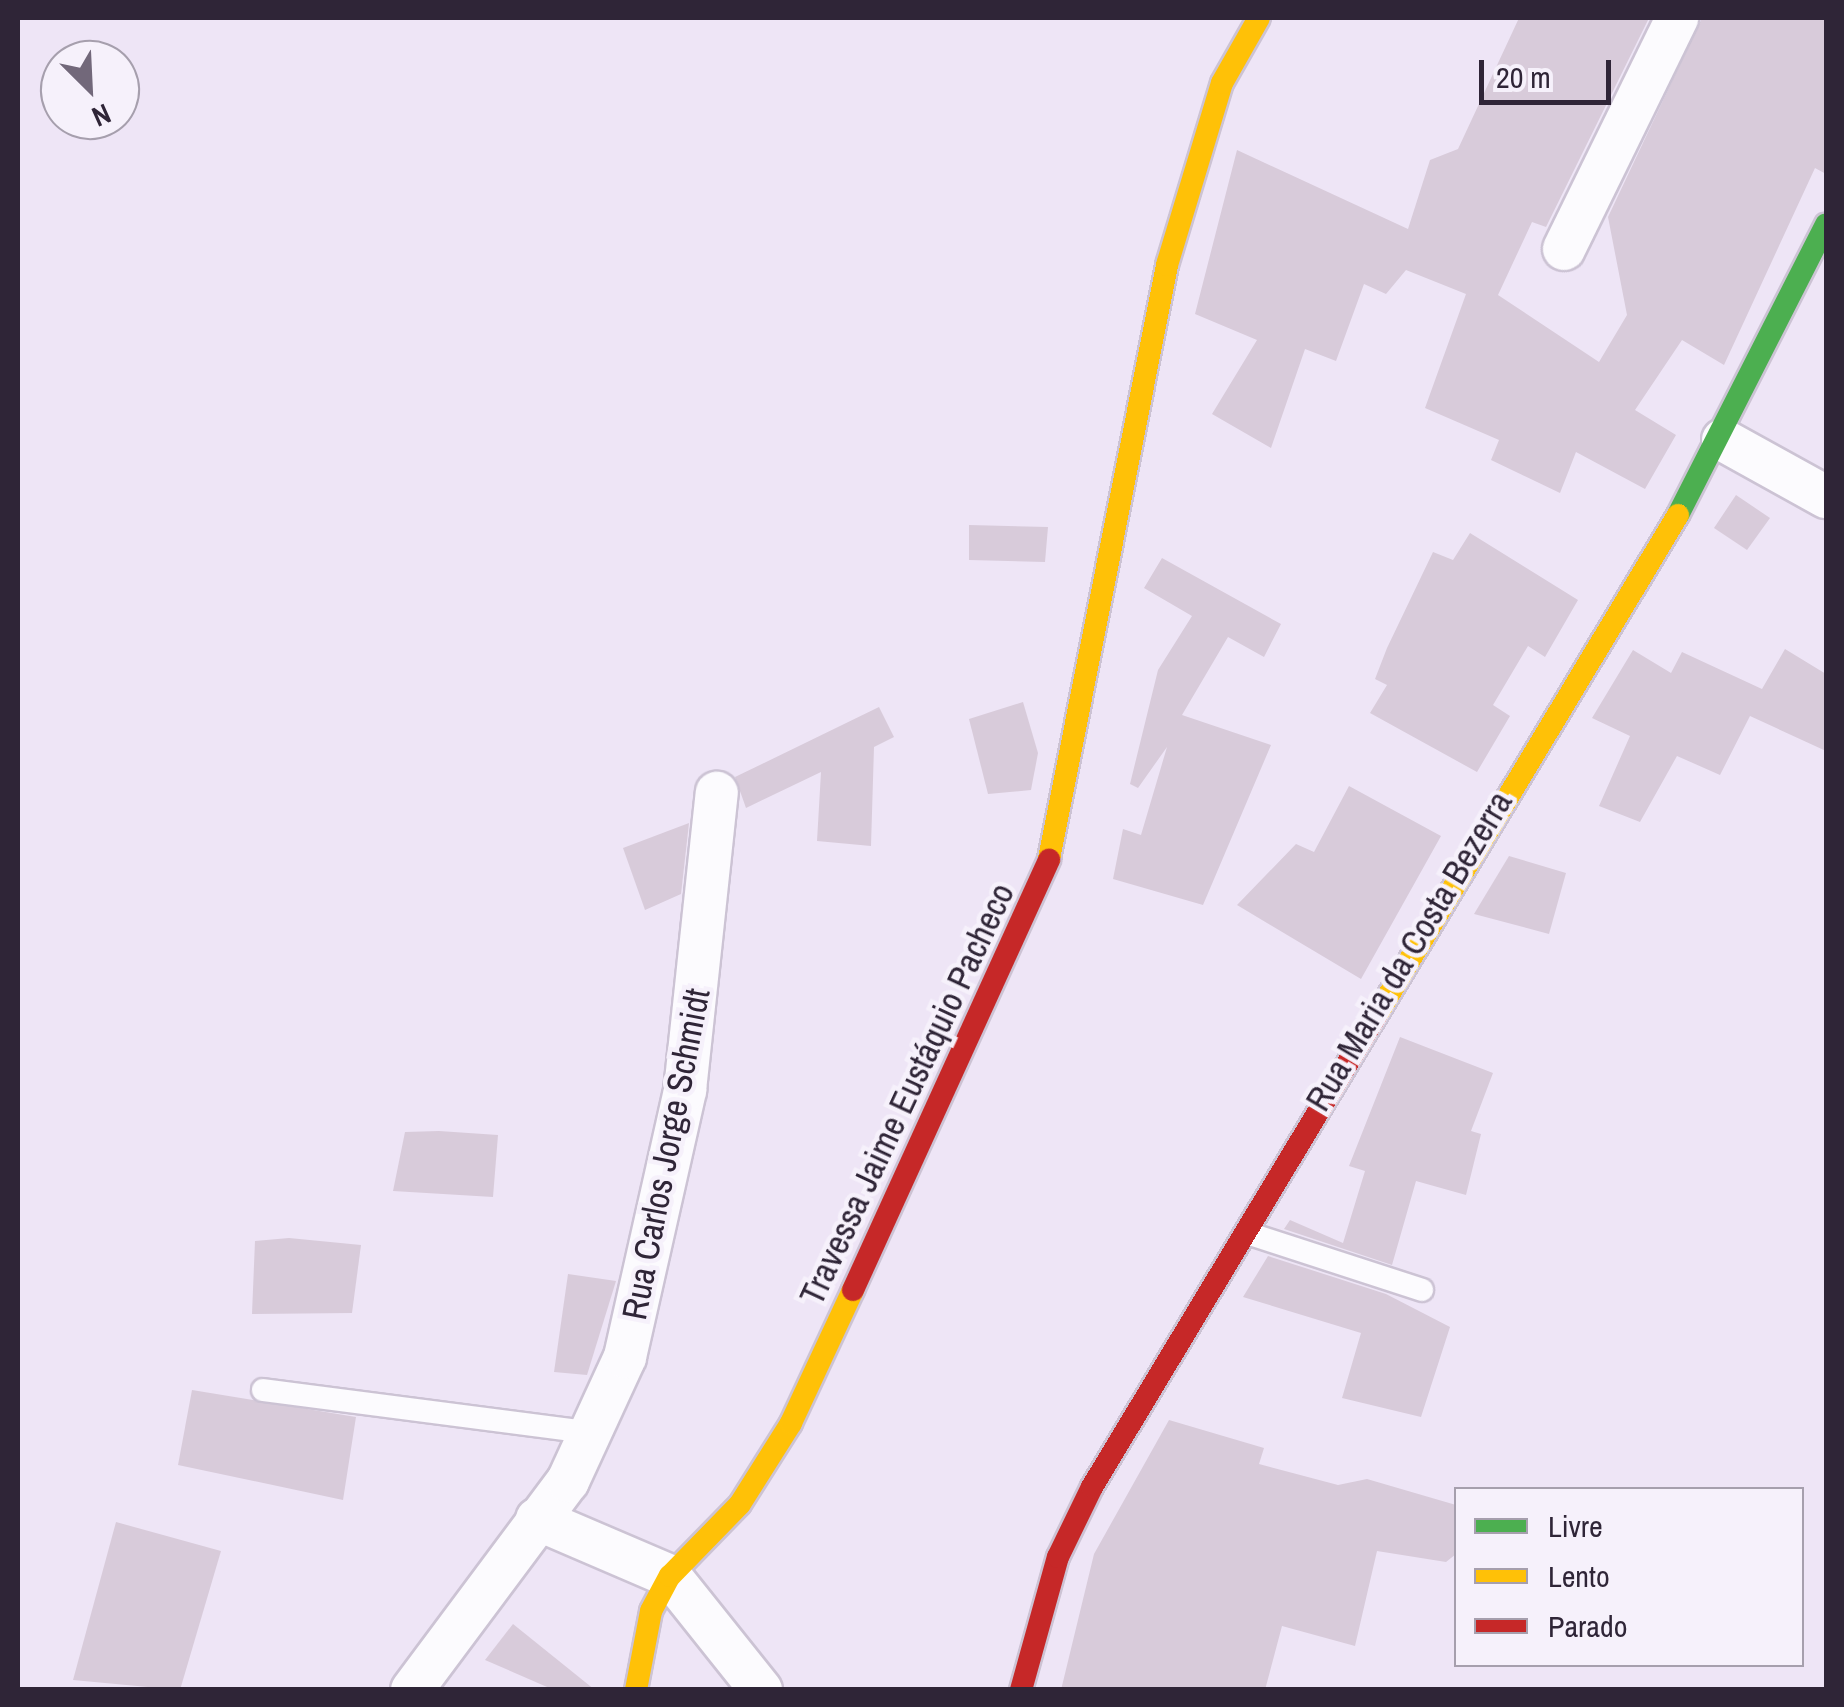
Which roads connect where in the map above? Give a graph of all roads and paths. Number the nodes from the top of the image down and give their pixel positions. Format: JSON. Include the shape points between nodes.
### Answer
{"nodes":[{"id":1,"x":1259,"y":18,"type":"edge"},
{"id":2,"x":1677,"y":18,"type":"edge"},
{"id":3,"x":1826,"y":224,"type":"edge"},
{"id":4,"x":1564,"y":249,"type":"dead end"},
{"id":5,"x":1722,"y":440,"type":"junction"},
{"id":6,"x":1826,"y":496,"type":"edge"},
{"id":7,"x":717,"y":792,"type":"dead end"},
{"id":8,"x":1244,"y":1232,"type":"junction"},
{"id":9,"x":1422,"y":1290,"type":"dead end"},
{"id":10,"x":263,"y":1390,"type":"dead end"},
{"id":11,"x":592,"y":1433,"type":"junction"},
{"id":12,"x":537,"y":1519,"type":"junction"},
{"id":13,"x":670,"y":1576,"type":"junction"},
{"id":14,"x":412,"y":1690,"type":"edge"},
{"id":15,"x":636,"y":1690,"type":"edge"},
{"id":16,"x":761,"y":1690,"type":"edge"},
{"id":17,"x":1021,"y":1690,"type":"edge"}],
"edges":[{"from":1,"to":13,"type":"street","name":"Travessa Jaime Eustáquio Pacheco","via":[[1222,83],[1167,265],[1044,883],[791,1424],[740,1504]]},
{"from":2,"to":4,"type":"street"},
{"from":3,"to":5,"type":"street","name":"Rua Maria da Costa Bezerra"},
{"from":5,"to":6,"type":"street"},
{"from":5,"to":8,"type":"street","name":"Rua Maria da Costa Bezerra"},
{"from":7,"to":11,"type":"street","name":"Rua Carlos Jorge Schmidt","via":[[685,1090],[630,1340]]},
{"from":8,"to":9,"type":"lane"},
{"from":8,"to":17,"type":"street","name":"Rua Maria da Costa Bezerra","via":[[1092,1486],[1058,1557]]},
{"from":10,"to":11,"type":"lane"},
{"from":11,"to":12,"type":"street","name":"Rua Carlos Jorge Schmidt"},
{"from":12,"to":13,"type":"street"},
{"from":12,"to":14,"type":"street","name":"Rua Carlos Jorge Schmidt"},
{"from":13,"to":15,"type":"street","name":"Travessa Jaime Eustáquio Pacheco","via":[[651,1611]]},
{"from":13,"to":16,"type":"street"}]}
